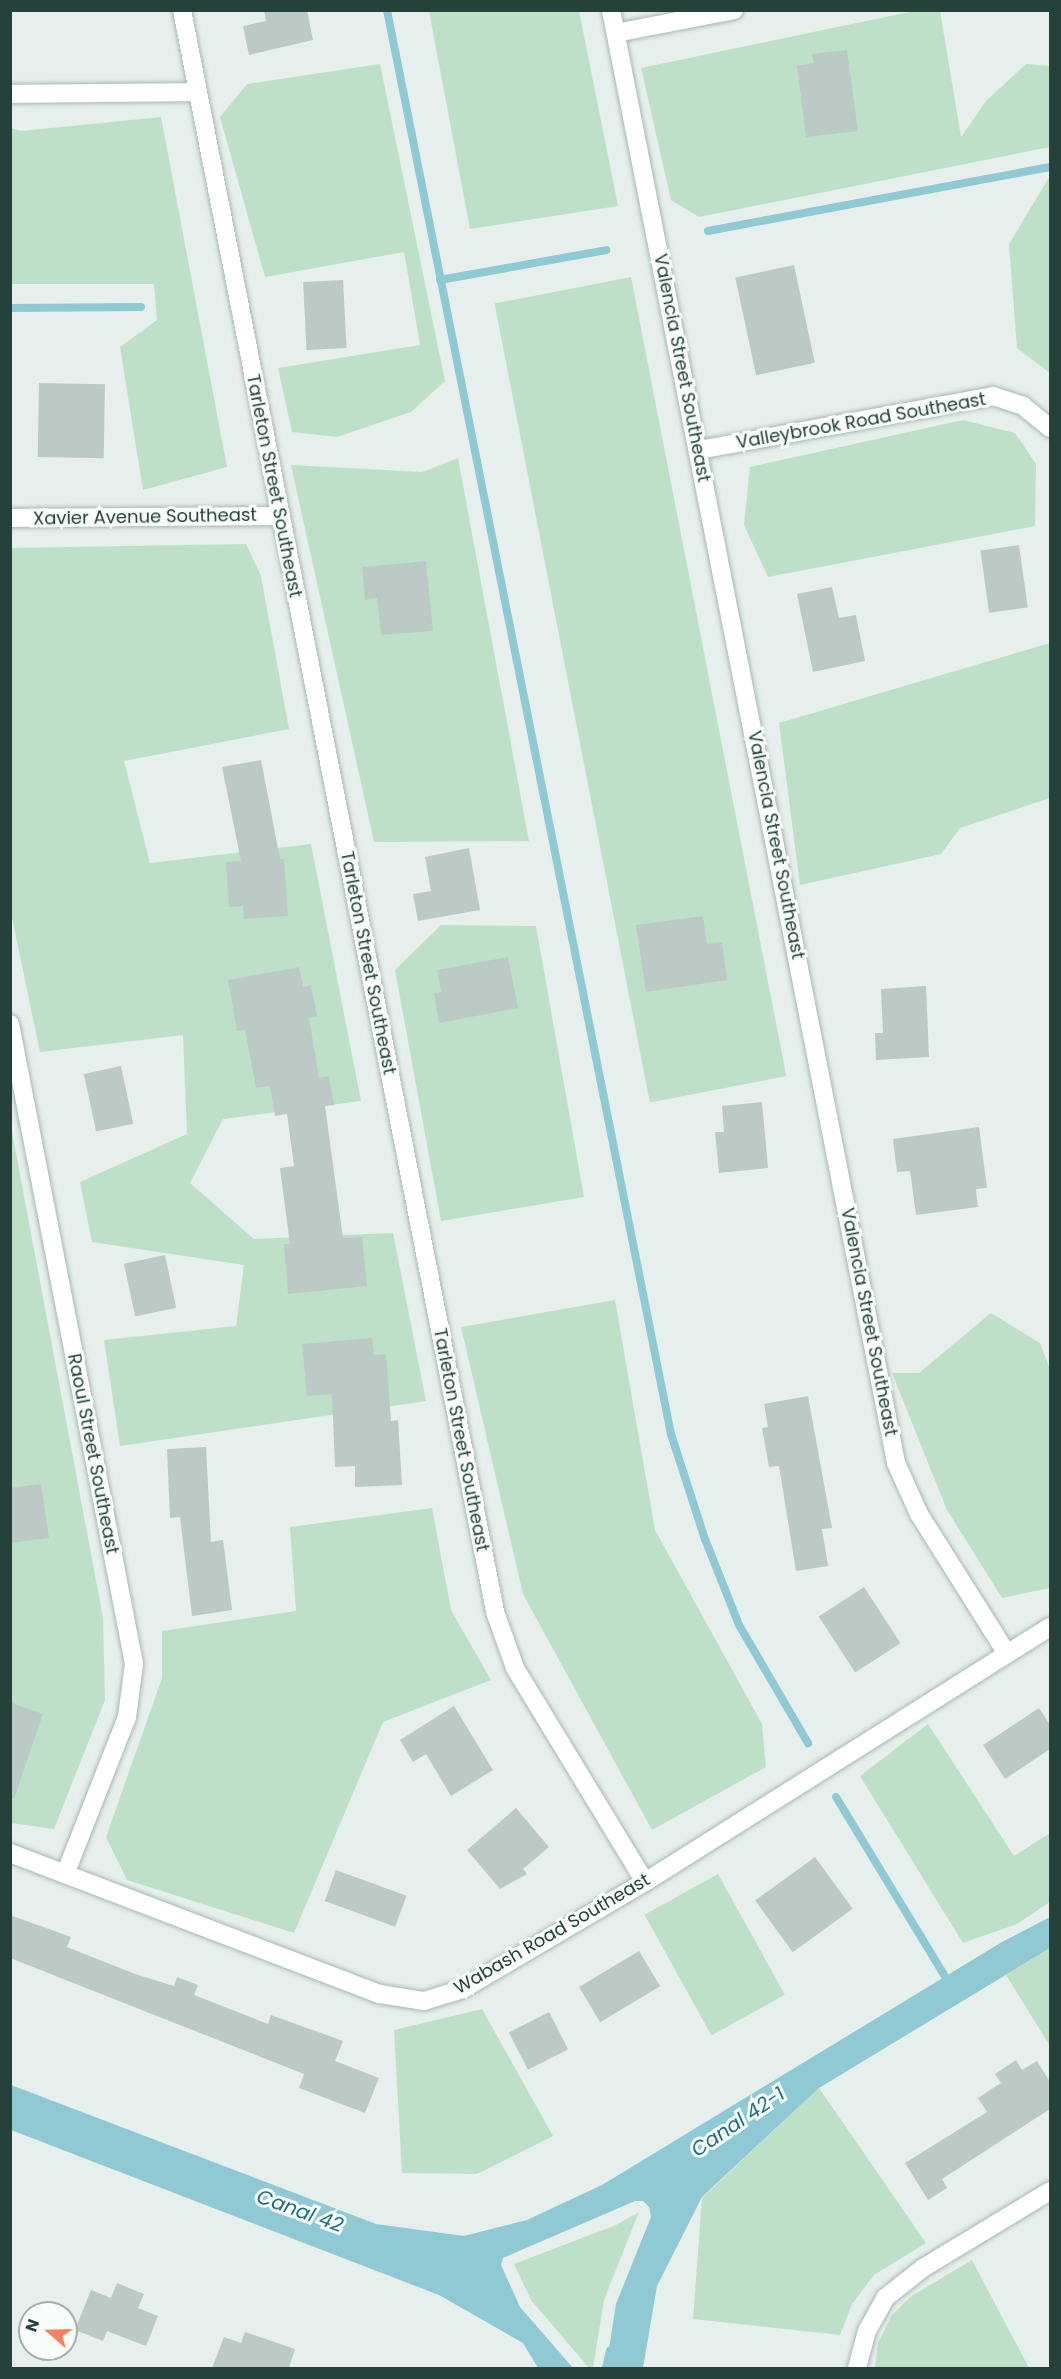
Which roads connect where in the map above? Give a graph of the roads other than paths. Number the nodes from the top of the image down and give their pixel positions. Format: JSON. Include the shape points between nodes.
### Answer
{"nodes":[{"id":1,"x":182,"y":10,"type":"edge"},
{"id":2,"x":611,"y":10,"type":"edge"},
{"id":3,"x":734,"y":10,"type":"edge"},
{"id":4,"x":616,"y":33,"type":"junction"},
{"id":5,"x":198,"y":92,"type":"junction"},
{"id":6,"x":10,"y":94,"type":"edge"},
{"id":7,"x":1050,"y":428,"type":"edge"},
{"id":8,"x":699,"y":450,"type":"junction"},
{"id":9,"x":280,"y":516,"type":"junction"},
{"id":10,"x":10,"y":518,"type":"edge"},
{"id":11,"x":10,"y":1024,"type":"edge"},
{"id":12,"x":1050,"y":1627,"type":"edge"},
{"id":13,"x":1007,"y":1654,"type":"junction"},
{"id":14,"x":10,"y":1853,"type":"edge"},
{"id":15,"x":65,"y":1874,"type":"junction"},
{"id":16,"x":645,"y":1882,"type":"junction"},
{"id":17,"x":1050,"y":2191,"type":"edge"},
{"id":18,"x":857,"y":2368,"type":"edge"}],
"edges":[{"from":1,"to":5,"type":"street","name":"Tarleton Street Southeast"},
{"from":2,"to":4,"type":"street","name":"Valencia Street Southeast"},
{"from":3,"to":4,"type":"street"},
{"from":4,"to":8,"type":"street","name":"Valencia Street Southeast"},
{"from":5,"to":6,"type":"street"},
{"from":5,"to":9,"type":"street","name":"Tarleton Street Southeast"},
{"from":7,"to":8,"type":"street","name":"Valleybrook Road Southeast","via":[[1023,406],[993,396]]},
{"from":8,"to":13,"type":"street","name":"Valencia Street Southeast","via":[[896,1463],[919,1514]]},
{"from":9,"to":10,"type":"street","name":"Xavier Avenue Southeast"},
{"from":9,"to":16,"type":"street","name":"Tarleton Street Southeast","via":[[495,1612],[515,1668]]},
{"from":11,"to":15,"type":"street","name":"Raoul Street Southeast","via":[[134,1664],[127,1717]]},
{"from":12,"to":13,"type":"street","name":"Wabash Road Southeast"},
{"from":13,"to":16,"type":"street","name":"Wabash Road Southeast"},
{"from":14,"to":15,"type":"street","name":"Wabash Road Southeast"},
{"from":15,"to":16,"type":"street","name":"Wabash Road Southeast","via":[[380,1994],[424,2001],[463,1989]]},
{"from":17,"to":18,"type":"street","via":[[923,2268],[885,2298],[867,2331]]}]}
